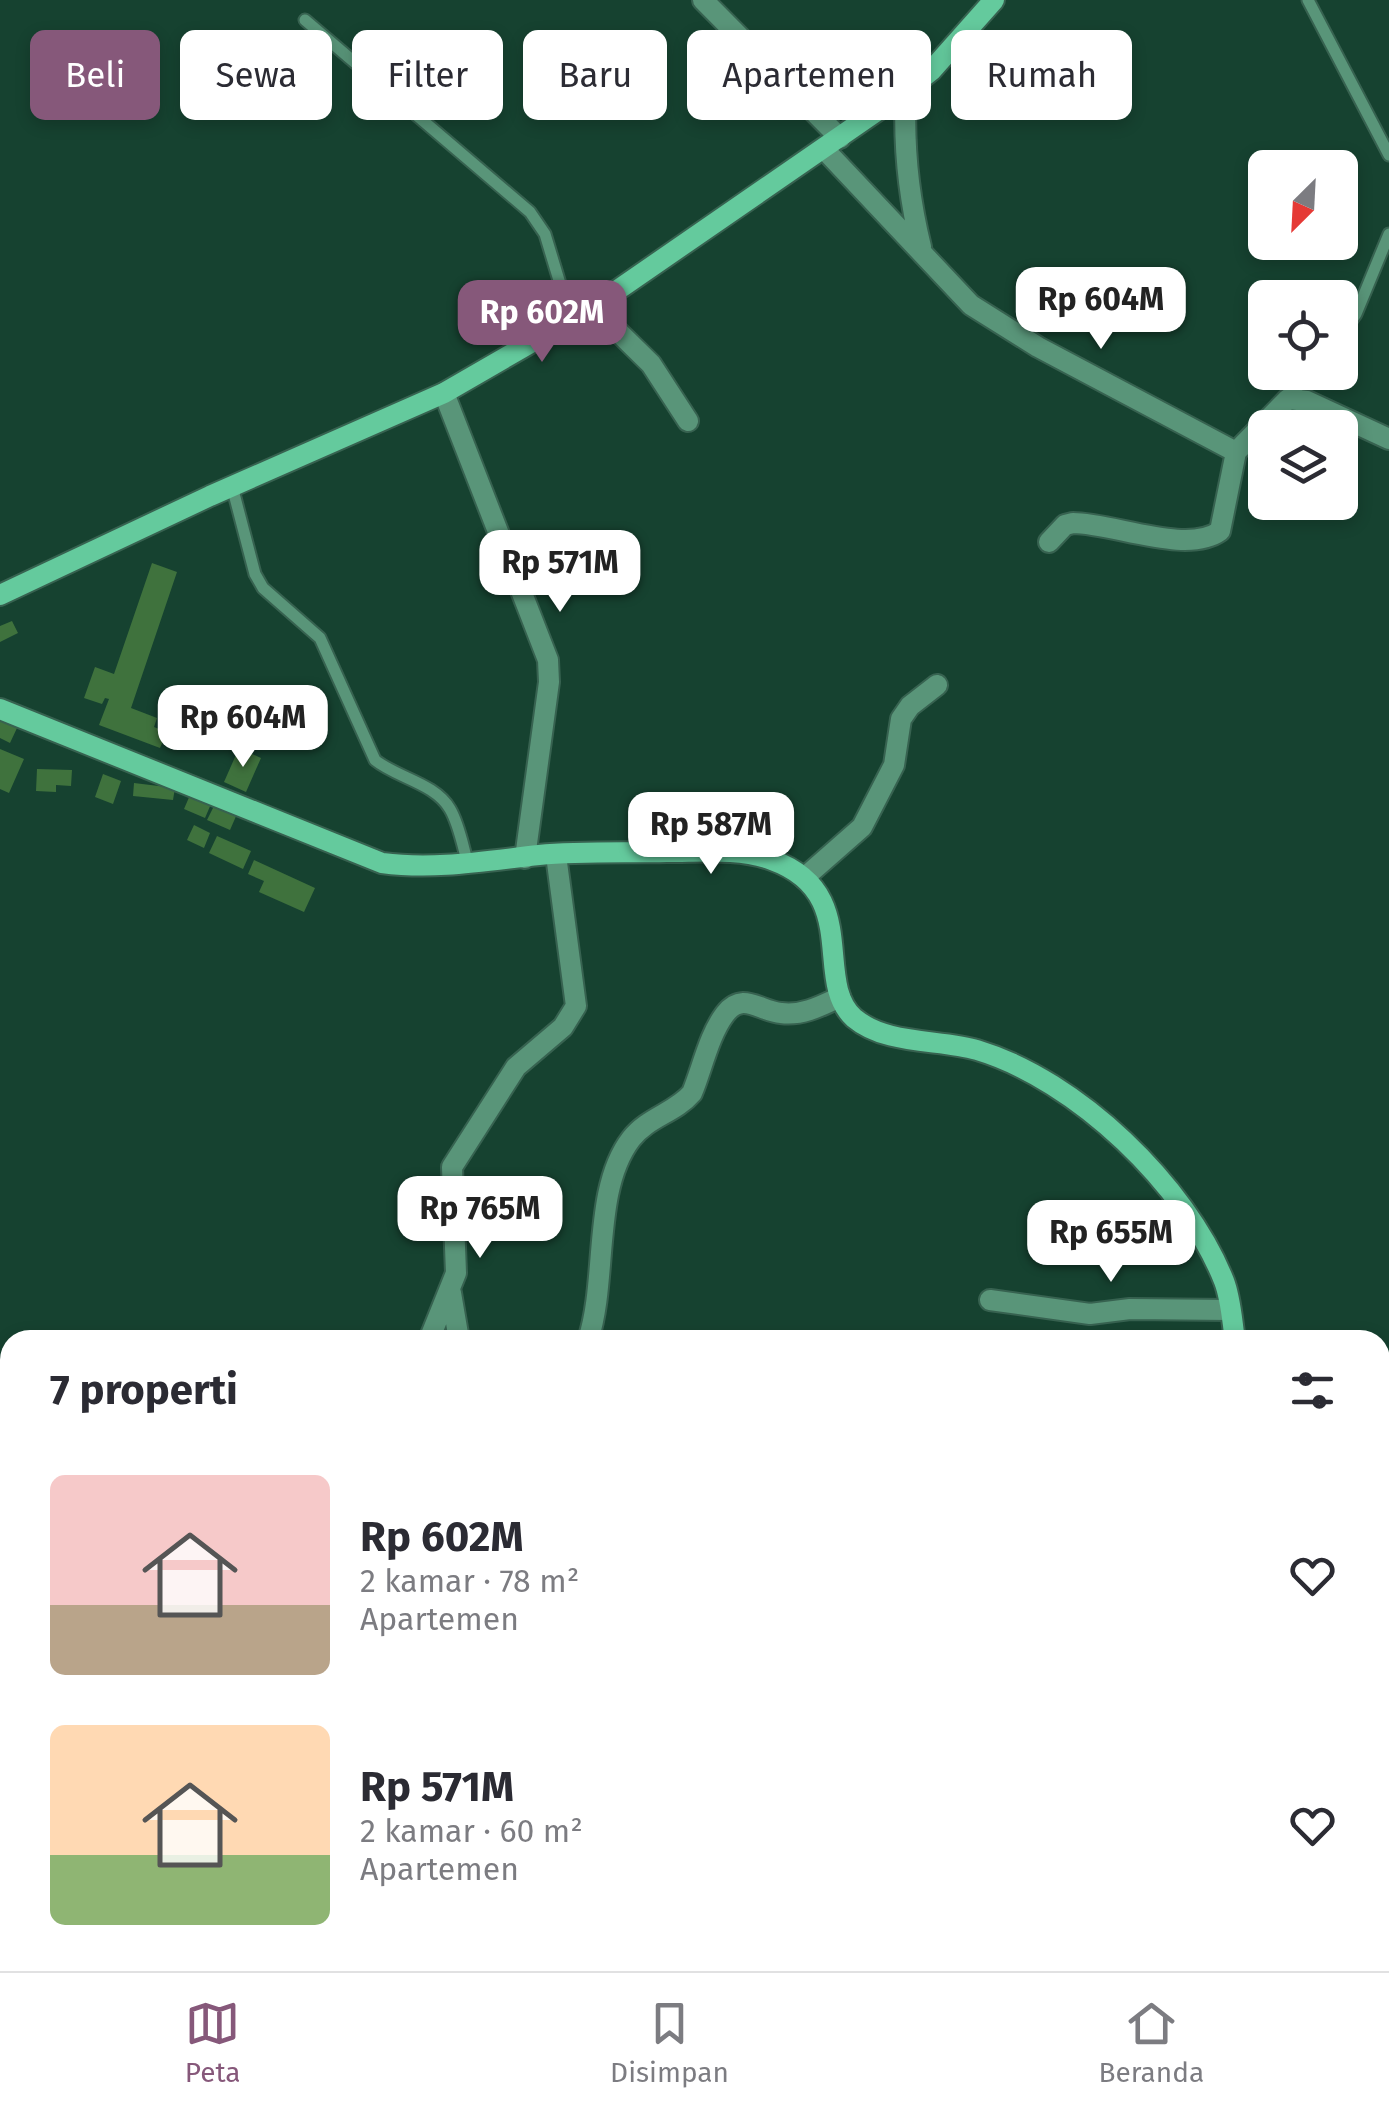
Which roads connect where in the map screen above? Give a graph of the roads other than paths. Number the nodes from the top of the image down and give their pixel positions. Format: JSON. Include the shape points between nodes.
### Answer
{"nodes":[{"id":1,"x":703,"y":0,"type":"edge"},
{"id":2,"x":994,"y":0,"type":"edge"},
{"id":3,"x":1308,"y":0,"type":"edge"},
{"id":4,"x":305,"y":20,"type":"dead end"},
{"id":5,"x":931,"y":71,"type":"edge"},
{"id":6,"x":865,"y":120,"type":"edge"},
{"id":7,"x":905,"y":120,"type":"edge"},
{"id":8,"x":832,"y":143,"type":"junction"},
{"id":9,"x":1389,"y":155,"type":"edge"},
{"id":10,"x":1389,"y":234,"type":"edge"},
{"id":11,"x":922,"y":252,"type":"junction"},
{"id":12,"x":593,"y":307,"type":"junction"},
{"id":13,"x":1358,"y":309,"type":"edge"},
{"id":14,"x":571,"y":320,"type":"junction"},
{"id":15,"x":1295,"y":390,"type":"edge"},
{"id":16,"x":444,"y":393,"type":"junction"},
{"id":17,"x":1288,"y":399,"type":"junction"},
{"id":18,"x":688,"y":421,"type":"dead end"},
{"id":19,"x":1389,"y":439,"type":"edge"},
{"id":20,"x":1236,"y":452,"type":"junction"},
{"id":21,"x":232,"y":486,"type":"junction"},
{"id":22,"x":1049,"y":542,"type":"dead end"},
{"id":23,"x":0,"y":595,"type":"edge"},
{"id":24,"x":936,"y":684,"type":"dead end"},
{"id":25,"x":0,"y":710,"type":"edge"},
{"id":26,"x":556,"y":855,"type":"junction"},
{"id":27,"x":525,"y":858,"type":"junction"},
{"id":28,"x":468,"y":864,"type":"junction"},
{"id":29,"x":804,"y":878,"type":"junction"},
{"id":30,"x":840,"y":997,"type":"junction"},
{"id":31,"x":450,"y":1289,"type":"junction"},
{"id":32,"x":990,"y":1300,"type":"dead end"},
{"id":33,"x":1230,"y":1310,"type":"junction"},
{"id":34,"x":433,"y":1330,"type":"edge"},
{"id":35,"x":457,"y":1330,"type":"edge"},
{"id":36,"x":590,"y":1330,"type":"edge"},
{"id":37,"x":1233,"y":1330,"type":"edge"}],
"edges":[{"from":1,"to":8,"type":"street"},
{"from":2,"to":5,"type":"street"},
{"from":3,"to":9,"type":"lane"},
{"from":4,"to":14,"type":"lane","via":[[530,212],[544,234]]},
{"from":6,"to":8,"type":"street"},
{"from":7,"to":11,"type":"street","via":[[909,197]]},
{"from":8,"to":11,"type":"street"},
{"from":8,"to":12,"type":"street"},
{"from":10,"to":13,"type":"lane"},
{"from":11,"to":20,"type":"street","via":[[1001,325]]},
{"from":12,"to":14,"type":"street"},
{"from":12,"to":18,"type":"street","via":[[651,364]]},
{"from":14,"to":16,"type":"street"},
{"from":15,"to":17,"type":"lane"},
{"from":16,"to":21,"type":"street"},
{"from":16,"to":27,"type":"street","via":[[548,660]]},
{"from":17,"to":19,"type":"street"},
{"from":17,"to":20,"type":"street"},
{"from":20,"to":22,"type":"street","via":[[1220,531],[1211,538],[1190,541],[1073,523]]},
{"from":21,"to":23,"type":"street"},
{"from":21,"to":28,"type":"lane","via":[[263,588],[320,638],[375,760],[450,808]]},
{"from":24,"to":29,"type":"street","via":[[901,719],[894,765],[871,814]]},
{"from":25,"to":28,"type":"street","via":[[350,852],[413,867]]},
{"from":26,"to":27,"type":"street"},
{"from":26,"to":29,"type":"street","via":[[742,852]]},
{"from":26,"to":31,"type":"street","via":[[576,1006],[563,1027],[516,1068],[452,1167],[456,1273]]},
{"from":27,"to":28,"type":"street"},
{"from":29,"to":30,"type":"street","via":[[824,906]]},
{"from":30,"to":33,"type":"street","via":[[854,1018],[874,1028],[979,1050],[1035,1076],[1091,1114],[1154,1168],[1179,1200],[1225,1283]]},
{"from":30,"to":36,"type":"street","via":[[806,1012],[778,1014],[743,1002],[722,1017],[692,1093],[648,1122],[619,1157]]},
{"from":31,"to":34,"type":"street"},
{"from":31,"to":35,"type":"street"},
{"from":32,"to":33,"type":"street","via":[[1090,1314]]},
{"from":33,"to":37,"type":"street"}]}
